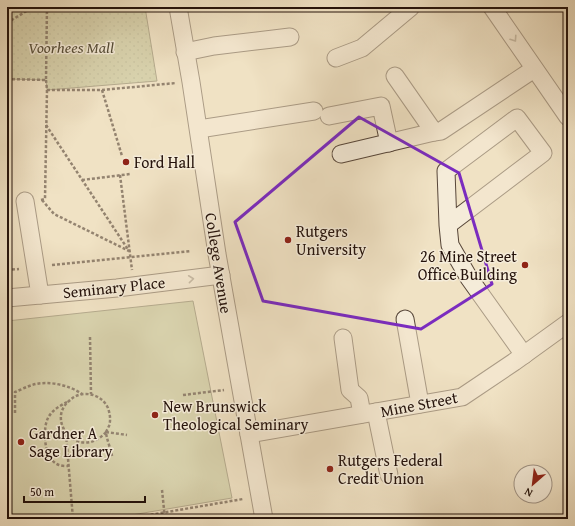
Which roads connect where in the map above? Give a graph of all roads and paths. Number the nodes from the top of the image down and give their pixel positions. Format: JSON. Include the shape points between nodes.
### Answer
{"nodes":[{"id":1,"x":33,"y":7,"type":"edge"},
{"id":2,"x":47,"y":7,"type":"edge"},
{"id":3,"x":178,"y":7,"type":"edge"},
{"id":4,"x":411,"y":7,"type":"edge"},
{"id":5,"x":492,"y":7,"type":"edge"},
{"id":6,"x":7,"y":22,"type":"edge"},
{"id":7,"x":290,"y":37,"type":"dead end"},
{"id":8,"x":185,"y":52,"type":"junction"},
{"id":9,"x":336,"y":58,"type":"dead end"},
{"id":10,"x":534,"y":69,"type":"junction"},
{"id":11,"x":395,"y":76,"type":"dead end"},
{"id":12,"x":8,"y":78,"type":"edge"},
{"id":13,"x":46,"y":80,"type":"junction"},
{"id":14,"x":191,"y":82,"type":"junction"},
{"id":15,"x":47,"y":90,"type":"junction"},
{"id":16,"x":102,"y":90,"type":"junction"},
{"id":17,"x":568,"y":117,"type":"edge"},
{"id":18,"x":46,"y":125,"type":"junction"},
{"id":19,"x":198,"y":130,"type":"junction"},
{"id":20,"x":434,"y":132,"type":"junction"},
{"id":21,"x":389,"y":143,"type":"junction"},
{"id":22,"x":341,"y":154,"type":"dead end"},
{"id":23,"x":122,"y":156,"type":"dead end"},
{"id":24,"x":130,"y":174,"type":"dead end"},
{"id":25,"x":120,"y":175,"type":"junction"},
{"id":26,"x":82,"y":180,"type":"junction"},
{"id":27,"x":25,"y":201,"type":"dead end"},
{"id":28,"x":448,"y":225,"type":"junction"},
{"id":29,"x":129,"y":251,"type":"junction"},
{"id":30,"x":191,"y":251,"type":"dead end"},
{"id":31,"x":130,"y":257,"type":"junction"},
{"id":32,"x":35,"y":267,"type":"junction"},
{"id":33,"x":7,"y":270,"type":"edge"},
{"id":34,"x":221,"y":275,"type":"junction"},
{"id":35,"x":134,"y":285,"type":"junction"},
{"id":36,"x":40,"y":295,"type":"junction"},
{"id":37,"x":7,"y":298,"type":"edge"},
{"id":38,"x":404,"y":319,"type":"dead end"},
{"id":39,"x":568,"y":323,"type":"edge"},
{"id":40,"x":90,"y":337,"type":"dead end"},
{"id":41,"x":342,"y":338,"type":"dead end"},
{"id":42,"x":524,"y":355,"type":"junction"},
{"id":43,"x":241,"y":388,"type":"junction"},
{"id":44,"x":82,"y":394,"type":"junction"},
{"id":45,"x":91,"y":394,"type":"junction"},
{"id":46,"x":183,"y":395,"type":"dead end"},
{"id":47,"x":68,"y":402,"type":"junction"},
{"id":48,"x":420,"y":404,"type":"junction"},
{"id":49,"x":15,"y":413,"type":"dead end"},
{"id":50,"x":369,"y":413,"type":"junction"},
{"id":51,"x":106,"y":432,"type":"junction"},
{"id":52,"x":66,"y":433,"type":"junction"},
{"id":53,"x":127,"y":434,"type":"dead end"},
{"id":54,"x":249,"y":434,"type":"junction"},
{"id":55,"x":112,"y":456,"type":"dead end"},
{"id":56,"x":68,"y":466,"type":"junction"},
{"id":57,"x":388,"y":475,"type":"dead end"},
{"id":58,"x":162,"y":490,"type":"dead end"},
{"id":59,"x":244,"y":499,"type":"dead end"},
{"id":60,"x":164,"y":512,"type":"junction"},
{"id":61,"x":73,"y":519,"type":"edge"},
{"id":62,"x":126,"y":519,"type":"edge"},
{"id":63,"x":165,"y":519,"type":"edge"},
{"id":64,"x":264,"y":519,"type":"edge"}],
"edges":[{"from":1,"to":6,"type":"path"},
{"from":2,"to":13,"type":"path"},
{"from":3,"to":8,"type":"street","name":"College Avenue"},
{"from":4,"to":9,"type":"street","via":[[362,48]]},
{"from":5,"to":10,"type":"street","one_way":true},
{"from":7,"to":8,"type":"street"},
{"from":8,"to":14,"type":"street","name":"College Avenue"},
{"from":10,"to":17,"type":"street"},
{"from":10,"to":20,"type":"street","via":[[441,131]]},
{"from":11,"to":20,"type":"street"},
{"from":12,"to":13,"type":"path"},
{"from":13,"to":15,"type":"path"},
{"from":14,"to":16,"type":"path"},
{"from":14,"to":19,"type":"street","name":"College Avenue"},
{"from":15,"to":16,"type":"path"},
{"from":15,"to":18,"type":"path"},
{"from":16,"to":23,"type":"path"},
{"from":18,"to":26,"type":"path"},
{"from":18,"to":29,"type":"path","via":[[43,200],[54,214]]},
{"from":19,"to":21,"type":"street","via":[[381,106]]},
{"from":19,"to":34,"type":"street","name":"College Avenue"},
{"from":20,"to":21,"type":"street"},
{"from":21,"to":22,"type":"street"},
{"from":24,"to":25,"type":"path"},
{"from":25,"to":26,"type":"path"},
{"from":25,"to":29,"type":"path"},
{"from":26,"to":29,"type":"path"},
{"from":27,"to":32,"type":"street"},
{"from":28,"to":28,"type":"street","via":[[446,171],[517,118],[543,153]]},
{"from":28,"to":42,"type":"street","via":[[450,245],[469,278]]},
{"from":29,"to":31,"type":"path"},
{"from":30,"to":31,"type":"path"},
{"from":31,"to":32,"type":"path"},
{"from":31,"to":35,"type":"path"},
{"from":32,"to":33,"type":"path"},
{"from":32,"to":36,"type":"street"},
{"from":35,"to":34,"type":"street","name":"Seminary Place","one_way":true},
{"from":34,"to":43,"type":"street","name":"College Avenue"},
{"from":35,"to":36,"type":"street","name":"Seminary Place"},
{"from":36,"to":37,"type":"street","name":"Seminary Place"},
{"from":38,"to":48,"type":"street"},
{"from":39,"to":42,"type":"street","name":"Mine Street"},
{"from":40,"to":45,"type":"path"},
{"from":41,"to":50,"type":"street","via":[[350,390]]},
{"from":42,"to":48,"type":"street","name":"Mine Street","via":[[462,397]]},
{"from":43,"to":46,"type":"path"},
{"from":43,"to":54,"type":"street","name":"College Avenue"},
{"from":44,"to":45,"type":"path"},
{"from":44,"to":47,"type":"path"},
{"from":44,"to":49,"type":"path","via":[[74,388],[56,383],[34,384],[15,392]]},
{"from":45,"to":51,"type":"path","via":[[104,402],[108,409],[110,425]]},
{"from":47,"to":52,"type":"path","via":[[61,417]]},
{"from":47,"to":56,"type":"path","via":[[55,408],[48,418],[44,434],[48,454],[58,465]]},
{"from":48,"to":50,"type":"street","name":"Mine Street"},
{"from":50,"to":54,"type":"street","name":"Mine Street"},
{"from":50,"to":57,"type":"street"},
{"from":51,"to":52,"type":"path","via":[[101,438],[86,443],[79,442]]},
{"from":51,"to":53,"type":"path"},
{"from":51,"to":55,"type":"path"},
{"from":52,"to":56,"type":"path"},
{"from":54,"to":64,"type":"street","name":"College Avenue"},
{"from":56,"to":61,"type":"path"},
{"from":58,"to":60,"type":"path"},
{"from":59,"to":60,"type":"path"},
{"from":60,"to":62,"type":"path"},
{"from":60,"to":63,"type":"path"}]}
